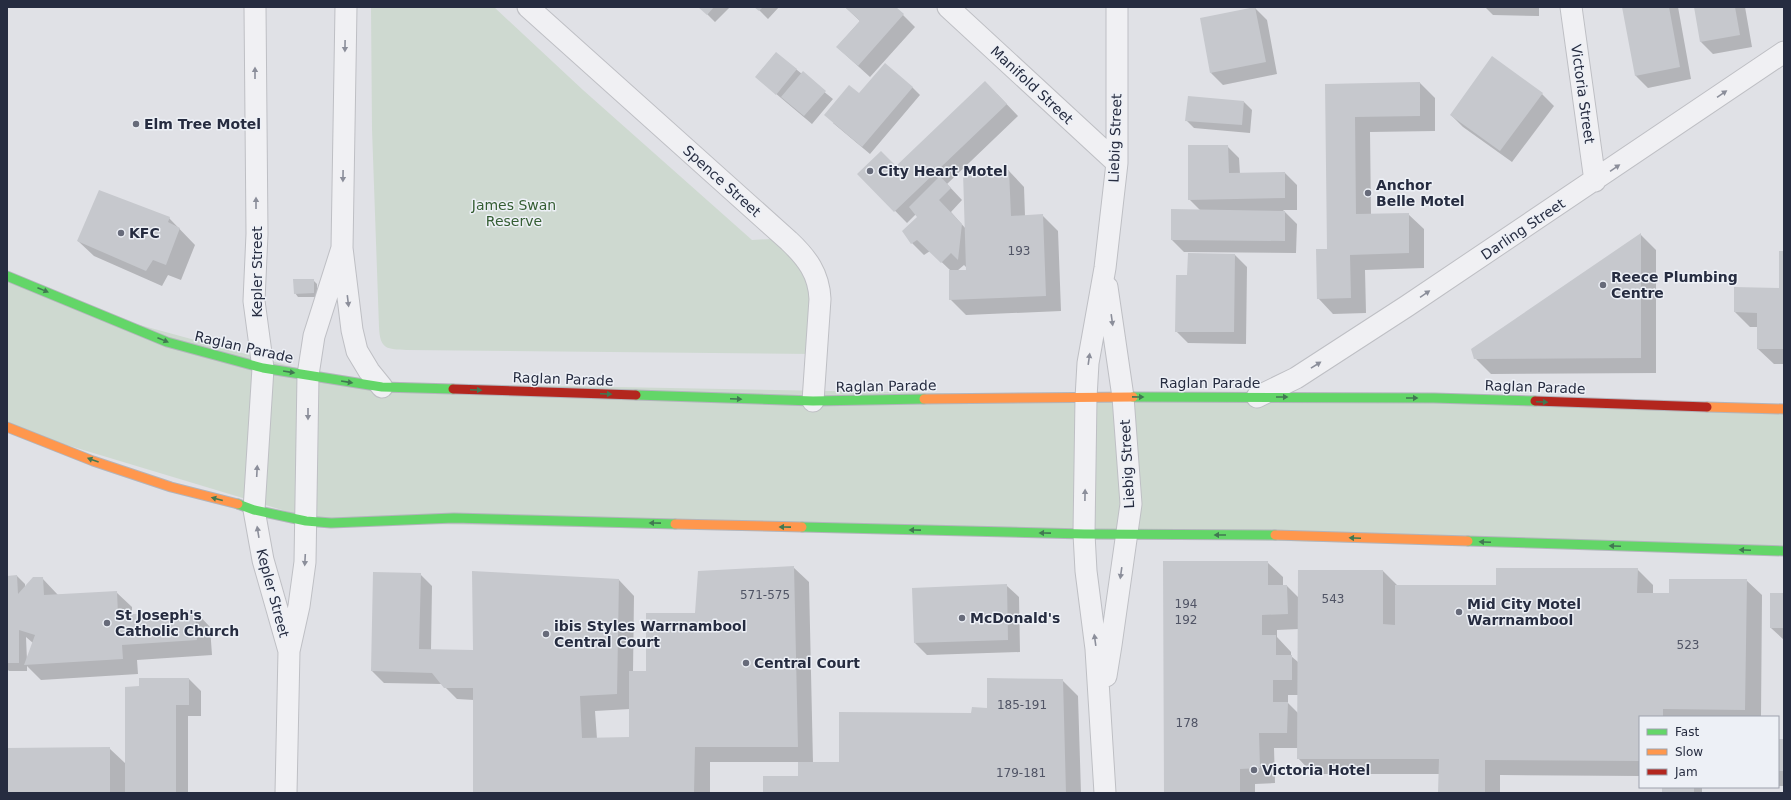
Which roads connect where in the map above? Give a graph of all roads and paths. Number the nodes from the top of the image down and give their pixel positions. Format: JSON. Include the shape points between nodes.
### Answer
{"nodes":[{"id":1,"x":255,"y":7,"type":"edge"},
{"id":2,"x":346,"y":7,"type":"edge"},
{"id":3,"x":528,"y":7,"type":"edge"},
{"id":4,"x":948,"y":7,"type":"edge"},
{"id":5,"x":1117,"y":7,"type":"edge"},
{"id":6,"x":1571,"y":7,"type":"edge"},
{"id":7,"x":1784,"y":52,"type":"edge"},
{"id":8,"x":1117,"y":163,"type":"junction"},
{"id":9,"x":1595,"y":181,"type":"junction"},
{"id":10,"x":342,"y":248,"type":"junction"},
{"id":11,"x":1105,"y":268,"type":"junction"},
{"id":12,"x":7,"y":276,"type":"edge"},
{"id":13,"x":263,"y":368,"type":"junction"},
{"id":14,"x":308,"y":375,"type":"junction"},
{"id":15,"x":382,"y":387,"type":"junction"},
{"id":16,"x":1123,"y":397,"type":"junction"},
{"id":17,"x":1257,"y":397,"type":"junction"},
{"id":18,"x":1086,"y":398,"type":"junction"},
{"id":19,"x":813,"y":402,"type":"junction"},
{"id":20,"x":1784,"y":409,"type":"edge"},
{"id":21,"x":7,"y":427,"type":"edge"},
{"id":22,"x":254,"y":510,"type":"junction"},
{"id":23,"x":306,"y":521,"type":"junction"},
{"id":24,"x":1084,"y":534,"type":"junction"},
{"id":25,"x":1127,"y":534,"type":"junction"},
{"id":26,"x":1784,"y":552,"type":"edge"},
{"id":27,"x":290,"y":651,"type":"junction"},
{"id":28,"x":1100,"y":706,"type":"junction"},
{"id":29,"x":286,"y":793,"type":"edge"},
{"id":30,"x":1105,"y":793,"type":"edge"}],
"edges":[{"from":13,"to":1,"type":"street","name":"Kepler Street","one_way":true,"via":[[254,301],[257,234]]},
{"from":2,"to":10,"type":"street","name":"Kepler Street","one_way":true},
{"from":3,"to":19,"type":"street","name":"Spence Street","via":[[805,258],[820,286]]},
{"from":4,"to":8,"type":"street","name":"Manifold Street"},
{"from":5,"to":8,"type":"street","name":"Liebig Street"},
{"from":6,"to":9,"type":"street","name":"Victoria Street"},
{"from":9,"to":7,"type":"street","name":"Darling Street","one_way":true},
{"from":8,"to":11,"type":"street","name":"Liebig Street"},
{"from":17,"to":9,"type":"street","name":"Darling Street","one_way":true,"via":[[1318,364]]},
{"from":10,"to":14,"type":"street","name":"Kepler Street","via":[[314,336]]},
{"from":10,"to":15,"type":"street","name":"Kepler Street","one_way":true,"via":[[357,351]]},
{"from":11,"to":16,"type":"street","name":"Liebig Street","one_way":true},
{"from":18,"to":11,"type":"street","name":"Liebig Street","one_way":true,"via":[[1088,363]]},
{"from":12,"to":13,"type":"highway","name":"Raglan Parade","one_way":true,"via":[[167,342]]},
{"from":13,"to":14,"type":"highway","name":"Raglan Parade","one_way":true},
{"from":22,"to":13,"type":"street","name":"Kepler Street","one_way":true},
{"from":14,"to":15,"type":"highway","name":"Raglan Parade","one_way":true},
{"from":14,"to":23,"type":"street","name":"Kepler Street","one_way":true},
{"from":15,"to":19,"type":"highway","name":"Raglan Parade","one_way":true},
{"from":16,"to":17,"type":"highway","name":"Raglan Parade","one_way":true},
{"from":16,"to":18,"type":"highway","name":"Raglan Parade"},
{"from":16,"to":25,"type":"street","name":"Liebig Street","via":[[1131,504]]},
{"from":17,"to":20,"type":"highway","name":"Raglan Parade","one_way":true,"via":[[1434,398]]},
{"from":18,"to":19,"type":"highway","name":"Raglan Parade"},
{"from":24,"to":18,"type":"street","name":"Liebig Street","one_way":true},
{"from":22,"to":21,"type":"highway","one_way":true,"via":[[171,487]]},
{"from":22,"to":23,"type":"highway"},
{"from":27,"to":22,"type":"street","name":"Kepler Street","one_way":true,"via":[[263,560]]},
{"from":24,"to":23,"type":"highway","one_way":true,"via":[[454,518],[331,523]]},
{"from":23,"to":27,"type":"street","name":"Kepler Street","one_way":true,"via":[[305,562]]},
{"from":24,"to":25,"type":"highway"},
{"from":28,"to":24,"type":"street","name":"Liebig Street","one_way":true,"via":[[1096,649],[1086,579]]},
{"from":26,"to":25,"type":"highway","one_way":true,"via":[[1267,535]]},
{"from":25,"to":28,"type":"street","name":"Liebig Street","one_way":true},
{"from":27,"to":29,"type":"street","name":"Kepler Street"},
{"from":28,"to":30,"type":"street","name":"Liebig Street"}]}
